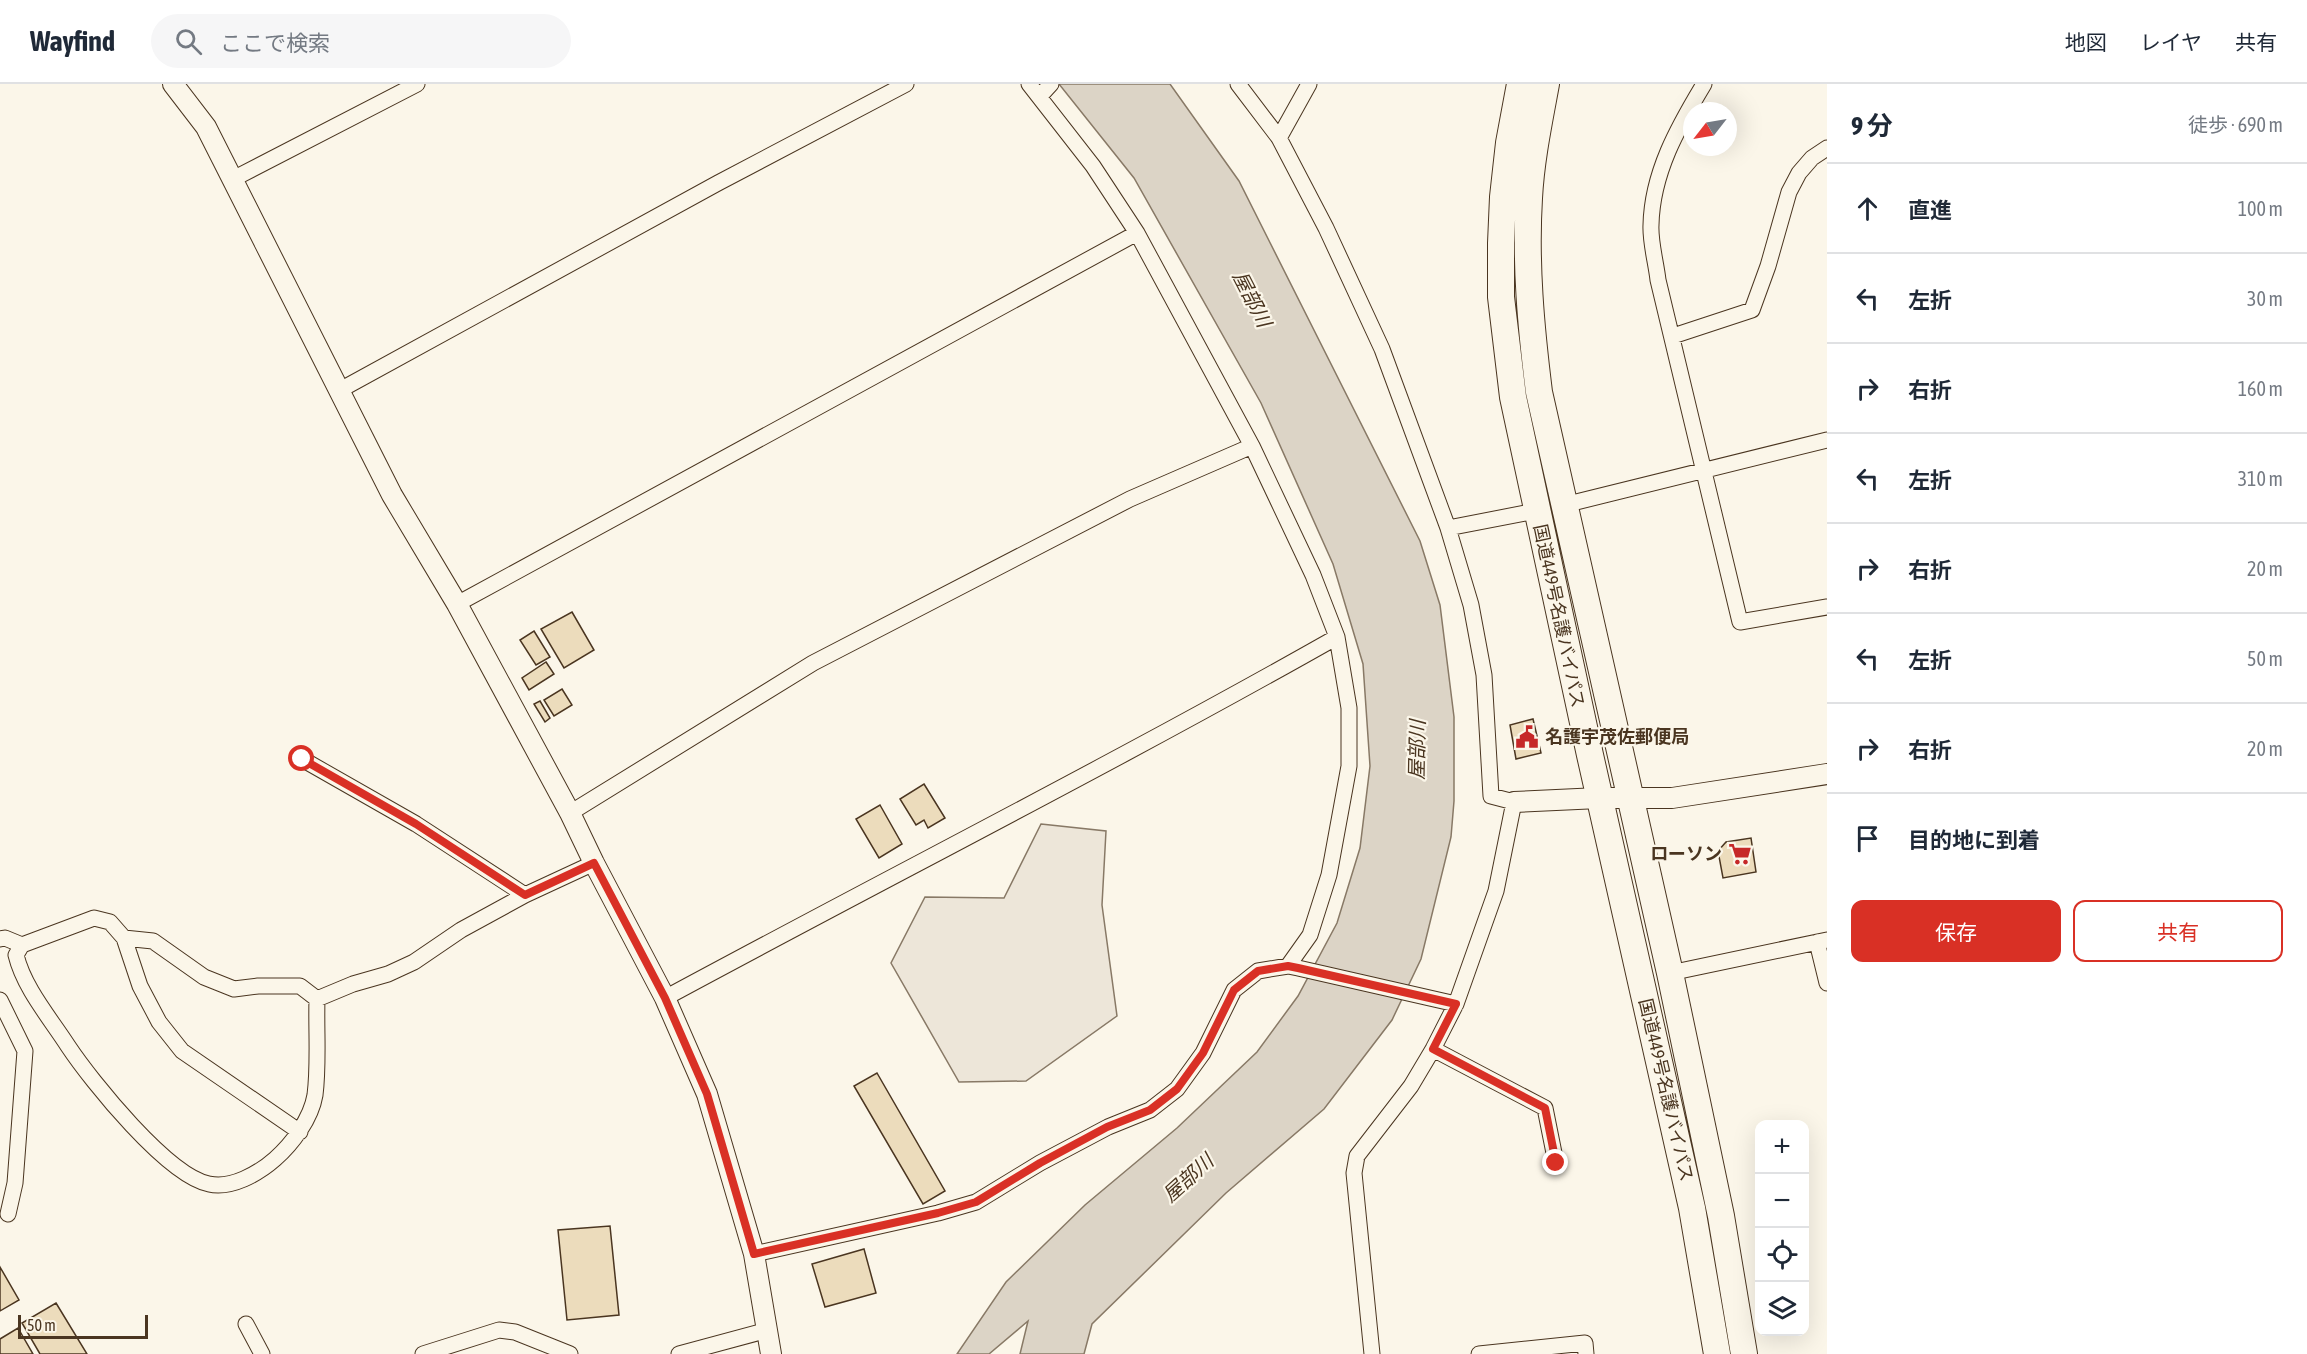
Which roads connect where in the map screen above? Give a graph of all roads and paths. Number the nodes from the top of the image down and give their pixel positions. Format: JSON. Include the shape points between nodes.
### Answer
{"nodes":[{"id":1,"x":173,"y":84,"type":"edge"},
{"id":2,"x":417,"y":84,"type":"edge"},
{"id":3,"x":906,"y":84,"type":"edge"},
{"id":4,"x":1029,"y":84,"type":"edge"},
{"id":5,"x":1239,"y":84,"type":"edge"},
{"id":6,"x":1309,"y":84,"type":"edge"},
{"id":7,"x":1520,"y":84,"type":"edge"},
{"id":8,"x":1546,"y":84,"type":"edge"},
{"id":9,"x":1704,"y":84,"type":"edge"},
{"id":10,"x":1046,"y":89,"type":"edge"},
{"id":11,"x":1279,"y":138,"type":"junction"},
{"id":12,"x":1827,"y":148,"type":"edge"},
{"id":13,"x":233,"y":179,"type":"junction"},
{"id":14,"x":1137,"y":233,"type":"junction"},
{"id":15,"x":1672,"y":336,"type":"junction"},
{"id":16,"x":340,"y":390,"type":"junction"},
{"id":17,"x":1827,"y":440,"type":"edge"},
{"id":18,"x":1252,"y":447,"type":"junction"},
{"id":19,"x":1704,"y":471,"type":"junction"},
{"id":20,"x":1563,"y":505,"type":"junction"},
{"id":21,"x":1536,"y":511,"type":"junction"},
{"id":22,"x":1448,"y":528,"type":"junction"},
{"id":23,"x":457,"y":603,"type":"junction"},
{"id":24,"x":1827,"y":607,"type":"edge"},
{"id":25,"x":1337,"y":637,"type":"junction"},
{"id":26,"x":302,"y":759,"type":"dead end"},
{"id":27,"x":1827,"y":774,"type":"edge"},
{"id":28,"x":1599,"y":798,"type":"junction"},
{"id":29,"x":1632,"y":798,"type":"junction"},
{"id":30,"x":1514,"y":802,"type":"junction"},
{"id":31,"x":570,"y":813,"type":"junction"},
{"id":32,"x":594,"y":863,"type":"junction"},
{"id":33,"x":525,"y":895,"type":"junction"},
{"id":34,"x":124,"y":938,"type":"junction"},
{"id":35,"x":0,"y":939,"type":"edge"},
{"id":36,"x":1822,"y":941,"type":"edge"},
{"id":37,"x":22,"y":945,"type":"junction"},
{"id":38,"x":1293,"y":967,"type":"junction"},
{"id":39,"x":1670,"y":973,"type":"junction"},
{"id":40,"x":1827,"y":983,"type":"edge"},
{"id":41,"x":665,"y":998,"type":"junction"},
{"id":42,"x":317,"y":999,"type":"junction"},
{"id":43,"x":0,"y":1000,"type":"edge"},
{"id":44,"x":1456,"y":1004,"type":"junction"},
{"id":45,"x":1433,"y":1049,"type":"junction"},
{"id":46,"x":300,"y":1132,"type":"junction"},
{"id":47,"x":1556,"y":1163,"type":"dead end"},
{"id":48,"x":8,"y":1214,"type":"dead end"},
{"id":49,"x":754,"y":1254,"type":"junction"},
{"id":50,"x":246,"y":1324,"type":"dead end"},
{"id":51,"x":768,"y":1330,"type":"junction"},
{"id":52,"x":262,"y":1354,"type":"edge"},
{"id":53,"x":423,"y":1354,"type":"edge"},
{"id":54,"x":570,"y":1354,"type":"edge"},
{"id":55,"x":679,"y":1354,"type":"edge"},
{"id":56,"x":771,"y":1354,"type":"edge"},
{"id":57,"x":1372,"y":1354,"type":"edge"},
{"id":58,"x":1479,"y":1354,"type":"edge"},
{"id":59,"x":1586,"y":1354,"type":"edge"},
{"id":60,"x":1717,"y":1354,"type":"edge"},
{"id":61,"x":1744,"y":1354,"type":"edge"}],
"edges":[{"from":1,"to":13,"type":"street","via":[[206,127]]},
{"from":2,"to":13,"type":"street"},
{"from":3,"to":16,"type":"street"},
{"from":4,"to":10,"type":"street"},
{"from":5,"to":11,"type":"street"},
{"from":6,"to":11,"type":"street"},
{"from":7,"to":21,"type":"highway","name":"国道449号名護バイパス","via":[[1503,197],[1501,297],[1513,397]]},
{"from":8,"to":20,"type":"highway","name":"国道449号名護バイパス","via":[[1529,198],[1529,297],[1539,392]]},
{"from":9,"to":15,"type":"street","via":[[1677,128],[1659,173],[1650,226]]},
{"from":10,"to":14,"type":"street"},
{"from":11,"to":22,"type":"street","via":[[1382,349]]},
{"from":12,"to":15,"type":"street","via":[[1799,172],[1789,192],[1752,310]]},
{"from":13,"to":16,"type":"street"},
{"from":14,"to":18,"type":"street"},
{"from":14,"to":23,"type":"street"},
{"from":15,"to":19,"type":"street"},
{"from":16,"to":23,"type":"street","via":[[392,495]]},
{"from":17,"to":19,"type":"street"},
{"from":18,"to":25,"type":"street","via":[[1313,575]]},
{"from":18,"to":31,"type":"street","via":[[1130,500],[813,663]]},
{"from":19,"to":20,"type":"street"},
{"from":19,"to":24,"type":"street","via":[[1740,622]]},
{"from":20,"to":29,"type":"highway","name":"国道449号名護バイパス"},
{"from":21,"to":22,"type":"street"},
{"from":21,"to":28,"type":"highway","name":"国道449号名護バイパス"},
{"from":22,"to":30,"type":"street","via":[[1471,605],[1484,675],[1491,796]]},
{"from":23,"to":31,"type":"street"},
{"from":25,"to":38,"type":"street","via":[[1349,708],[1349,766],[1329,875],[1310,935]]},
{"from":25,"to":41,"type":"street","via":[[1201,714]]},
{"from":26,"to":33,"type":"street","via":[[416,824]]},
{"from":27,"to":29,"type":"street","via":[[1672,798]]},
{"from":28,"to":29,"type":"street"},
{"from":28,"to":30,"type":"street"},
{"from":28,"to":60,"type":"highway","name":"国道449号名護バイパス","via":[[1692,1208]]},
{"from":29,"to":39,"type":"highway","name":"国道449号名護バイパス"},
{"from":30,"to":44,"type":"street","via":[[1496,891]]},
{"from":31,"to":32,"type":"street"},
{"from":32,"to":33,"type":"street"},
{"from":32,"to":41,"type":"street"},
{"from":33,"to":42,"type":"street","via":[[461,930],[414,962]]},
{"from":34,"to":37,"type":"street","via":[[110,921],[94,918]]},
{"from":34,"to":42,"type":"street","via":[[153,940],[204,977],[234,988],[300,986]]},
{"from":34,"to":46,"type":"street","via":[[140,986],[159,1022],[182,1050]]},
{"from":35,"to":37,"type":"street"},
{"from":36,"to":39,"type":"street"},
{"from":36,"to":40,"type":"street"},
{"from":37,"to":46,"type":"street","via":[[16,956],[19,966],[77,1060],[127,1121],[192,1180],[211,1185],[249,1177],[268,1165]]},
{"from":38,"to":44,"type":"street"},
{"from":38,"to":49,"type":"street","via":[[1258,971],[1234,990],[1203,1053],[1177,1089],[1150,1110],[1107,1127],[976,1202]]},
{"from":39,"to":61,"type":"highway","name":"国道449号名護バイパス","via":[[1721,1216]]},
{"from":41,"to":49,"type":"street","via":[[707,1094]]},
{"from":42,"to":46,"type":"street","via":[[315,1097]]},
{"from":43,"to":48,"type":"street","via":[[25,1051],[15,1183]]},
{"from":44,"to":45,"type":"street"},
{"from":45,"to":47,"type":"street","via":[[1545,1108]]},
{"from":45,"to":57,"type":"street","via":[[1411,1086],[1357,1156],[1354,1173]]},
{"from":49,"to":51,"type":"street"},
{"from":50,"to":52,"type":"street"},
{"from":51,"to":55,"type":"street"},
{"from":51,"to":56,"type":"street"},
{"from":53,"to":54,"type":"street","via":[[498,1330],[515,1332]]},
{"from":58,"to":59,"type":"street","via":[[1585,1343]]}]}
